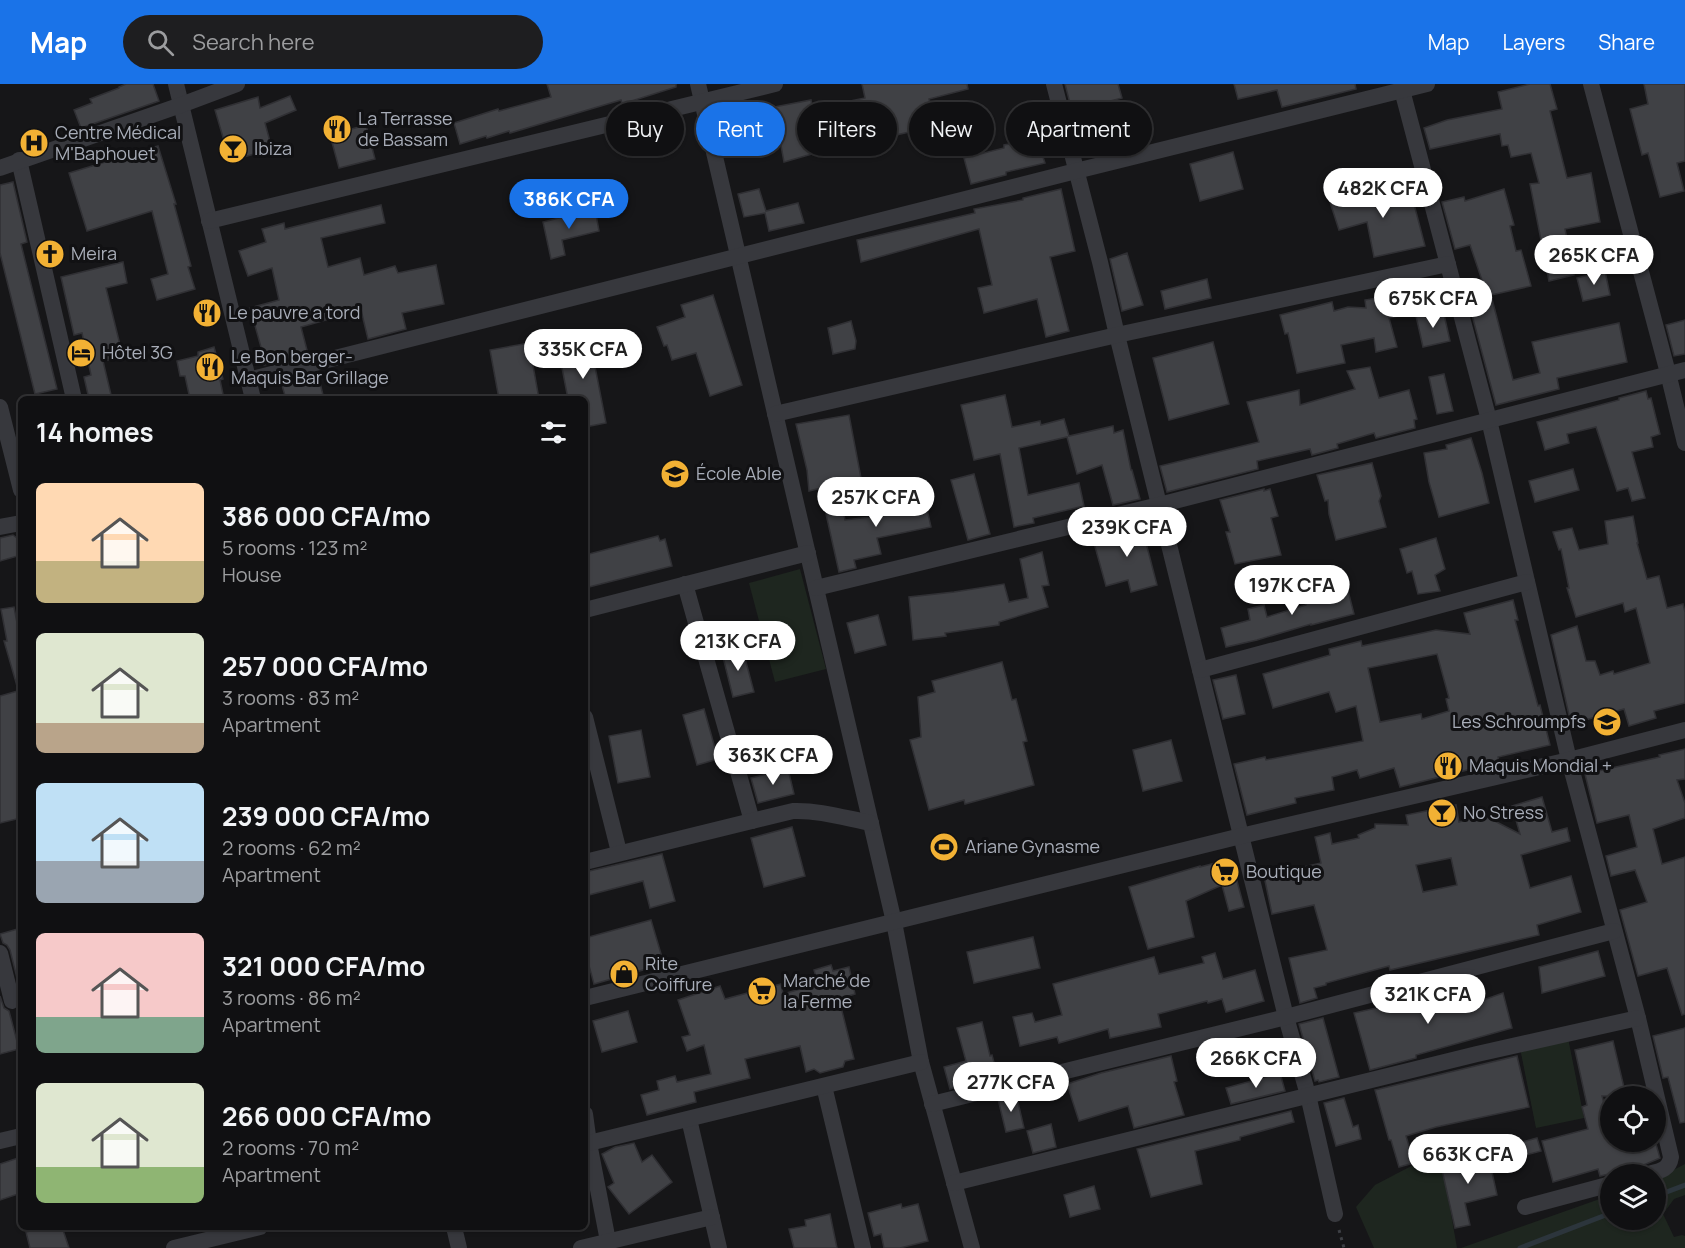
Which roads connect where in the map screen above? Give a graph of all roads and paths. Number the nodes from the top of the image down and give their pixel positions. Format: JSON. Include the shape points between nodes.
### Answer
{"nodes":[{"id":1,"x":176,"y":84,"type":"edge"},
{"id":2,"x":237,"y":84,"type":"edge"},
{"id":3,"x":698,"y":84,"type":"edge"},
{"id":4,"x":775,"y":84,"type":"edge"},
{"id":5,"x":1054,"y":84,"type":"edge"},
{"id":6,"x":1426,"y":84,"type":"edge"},
{"id":7,"x":1591,"y":84,"type":"edge"},
{"id":8,"x":1402,"y":90,"type":"junction"},
{"id":9,"x":703,"y":102,"type":"joint"},
{"id":10,"x":696,"y":104,"type":"edge"},
{"id":11,"x":181,"y":105,"type":"junction"},
{"id":12,"x":715,"y":156,"type":"edge"},
{"id":13,"x":20,"y":160,"type":"junction"},
{"id":14,"x":0,"y":168,"type":"edge"},
{"id":15,"x":1076,"y":171,"type":"junction"},
{"id":16,"x":209,"y":221,"type":"junction"},
{"id":17,"x":738,"y":255,"type":"junction"},
{"id":18,"x":1448,"y":264,"type":"junction"},
{"id":19,"x":1117,"y":335,"type":"junction"},
{"id":20,"x":1677,"y":371,"type":"edge"},
{"id":21,"x":248,"y":380,"type":"junction"},
{"id":22,"x":73,"y":396,"type":"edge"},
{"id":23,"x":252,"y":396,"type":"edge"},
{"id":24,"x":0,"y":407,"type":"edge"},
{"id":25,"x":775,"y":414,"type":"junction"},
{"id":26,"x":1488,"y":420,"type":"junction"},
{"id":27,"x":1685,"y":443,"type":"edge"},
{"id":28,"x":18,"y":478,"type":"edge"},
{"id":29,"x":1159,"y":505,"type":"junction"},
{"id":30,"x":18,"y":524,"type":"edge"},
{"id":31,"x":0,"y":527,"type":"edge"},
{"id":32,"x":808,"y":553,"type":"junction"},
{"id":33,"x":1527,"y":582,"type":"junction"},
{"id":34,"x":685,"y":584,"type":"junction"},
{"id":35,"x":816,"y":588,"type":"junction"},
{"id":36,"x":588,"y":609,"type":"edge"},
{"id":37,"x":1200,"y":670,"type":"junction"},
{"id":38,"x":1685,"y":730,"type":"edge"},
{"id":39,"x":588,"y":742,"type":"edge"},
{"id":40,"x":590,"y":758,"type":"edge"},
{"id":41,"x":1569,"y":760,"type":"junction"},
{"id":42,"x":752,"y":821,"type":"junction"},
{"id":43,"x":871,"y":823,"type":"junction"},
{"id":44,"x":1241,"y":836,"type":"junction"},
{"id":45,"x":619,"y":852,"type":"junction"},
{"id":46,"x":588,"y":861,"type":"edge"},
{"id":47,"x":894,"y":922,"type":"junction"},
{"id":48,"x":1614,"y":931,"type":"junction"},
{"id":49,"x":0,"y":953,"type":"edge"},
{"id":50,"x":588,"y":997,"type":"edge"},
{"id":51,"x":11,"y":1002,"type":"edge"},
{"id":52,"x":1286,"y":1017,"type":"junction"},
{"id":53,"x":1638,"y":1018,"type":"junction"},
{"id":54,"x":921,"y":1062,"type":"junction"},
{"id":55,"x":824,"y":1086,"type":"junction"},
{"id":56,"x":1308,"y":1095,"type":"junction"},
{"id":57,"x":932,"y":1104,"type":"junction"},
{"id":58,"x":689,"y":1119,"type":"junction"},
{"id":59,"x":588,"y":1136,"type":"edge"},
{"id":60,"x":18,"y":1137,"type":"edge"},
{"id":61,"x":0,"y":1141,"type":"edge"},
{"id":62,"x":589,"y":1143,"type":"junction"},
{"id":63,"x":1666,"y":1168,"type":"edge"},
{"id":64,"x":954,"y":1183,"type":"junction"},
{"id":65,"x":1600,"y":1187,"type":"edge"},
{"id":66,"x":1525,"y":1207,"type":"dead end"},
{"id":67,"x":1335,"y":1214,"type":"dead end"},
{"id":68,"x":712,"y":1217,"type":"junction"},
{"id":69,"x":248,"y":1230,"type":"edge"},
{"id":70,"x":455,"y":1230,"type":"edge"},
{"id":71,"x":608,"y":1242,"type":"junction"},
{"id":72,"x":174,"y":1248,"type":"edge"},
{"id":73,"x":459,"y":1248,"type":"edge"},
{"id":74,"x":580,"y":1248,"type":"edge"},
{"id":75,"x":719,"y":1248,"type":"edge"},
{"id":76,"x":863,"y":1248,"type":"edge"},
{"id":77,"x":972,"y":1248,"type":"edge"}],
"edges":[{"from":1,"to":11,"type":"street"},
{"from":2,"to":11,"type":"street"},
{"from":3,"to":9,"type":"street"},
{"from":4,"to":9,"type":"street"},
{"from":5,"to":15,"type":"street"},
{"from":6,"to":8,"type":"street"},
{"from":7,"to":20,"type":"street"},
{"from":8,"to":15,"type":"street"},
{"from":8,"to":18,"type":"street"},
{"from":10,"to":16,"type":"street"},
{"from":11,"to":13,"type":"street"},
{"from":11,"to":16,"type":"street"},
{"from":12,"to":17,"type":"street"},
{"from":13,"to":14,"type":"street"},
{"from":13,"to":22,"type":"street"},
{"from":15,"to":17,"type":"street"},
{"from":15,"to":19,"type":"street"},
{"from":16,"to":21,"type":"street"},
{"from":17,"to":21,"type":"street"},
{"from":17,"to":25,"type":"street"},
{"from":18,"to":19,"type":"street"},
{"from":18,"to":26,"type":"street"},
{"from":19,"to":25,"type":"street"},
{"from":19,"to":29,"type":"street"},
{"from":20,"to":26,"type":"street"},
{"from":20,"to":27,"type":"street"},
{"from":21,"to":23,"type":"street"},
{"from":24,"to":28,"type":"street"},
{"from":25,"to":32,"type":"street"},
{"from":26,"to":29,"type":"street"},
{"from":26,"to":33,"type":"street"},
{"from":29,"to":35,"type":"street"},
{"from":29,"to":37,"type":"street"},
{"from":30,"to":31,"type":"street"},
{"from":32,"to":34,"type":"street"},
{"from":32,"to":35,"type":"street"},
{"from":33,"to":37,"type":"street"},
{"from":33,"to":41,"type":"street"},
{"from":34,"to":36,"type":"street"},
{"from":34,"to":42,"type":"street"},
{"from":35,"to":43,"type":"street"},
{"from":37,"to":44,"type":"street"},
{"from":38,"to":41,"type":"street"},
{"from":39,"to":40,"type":"street"},
{"from":40,"to":45,"type":"street"},
{"from":41,"to":44,"type":"street"},
{"from":41,"to":48,"type":"street"},
{"from":42,"to":43,"type":"street","via":[[807,810]]},
{"from":42,"to":45,"type":"street"},
{"from":43,"to":47,"type":"street"},
{"from":44,"to":47,"type":"street"},
{"from":44,"to":52,"type":"street"},
{"from":45,"to":46,"type":"street"},
{"from":47,"to":50,"type":"street"},
{"from":47,"to":54,"type":"street"},
{"from":48,"to":52,"type":"street"},
{"from":48,"to":53,"type":"street"},
{"from":49,"to":51,"type":"street"},
{"from":52,"to":56,"type":"street"},
{"from":52,"to":57,"type":"street"},
{"from":53,"to":56,"type":"street"},
{"from":53,"to":63,"type":"street","via":[[1671,1157]]},
{"from":54,"to":55,"type":"street"},
{"from":54,"to":57,"type":"street"},
{"from":55,"to":58,"type":"street"},
{"from":55,"to":76,"type":"street"},
{"from":56,"to":64,"type":"street"},
{"from":56,"to":67,"type":"street"},
{"from":57,"to":64,"type":"street"},
{"from":58,"to":62,"type":"street"},
{"from":58,"to":68,"type":"street"},
{"from":59,"to":62,"type":"street"},
{"from":60,"to":61,"type":"street"},
{"from":62,"to":71,"type":"street"},
{"from":64,"to":77,"type":"street"},
{"from":65,"to":66,"type":"street"},
{"from":68,"to":71,"type":"street"},
{"from":68,"to":75,"type":"street"},
{"from":69,"to":72,"type":"street"},
{"from":70,"to":73,"type":"street"},
{"from":71,"to":74,"type":"street"}]}
